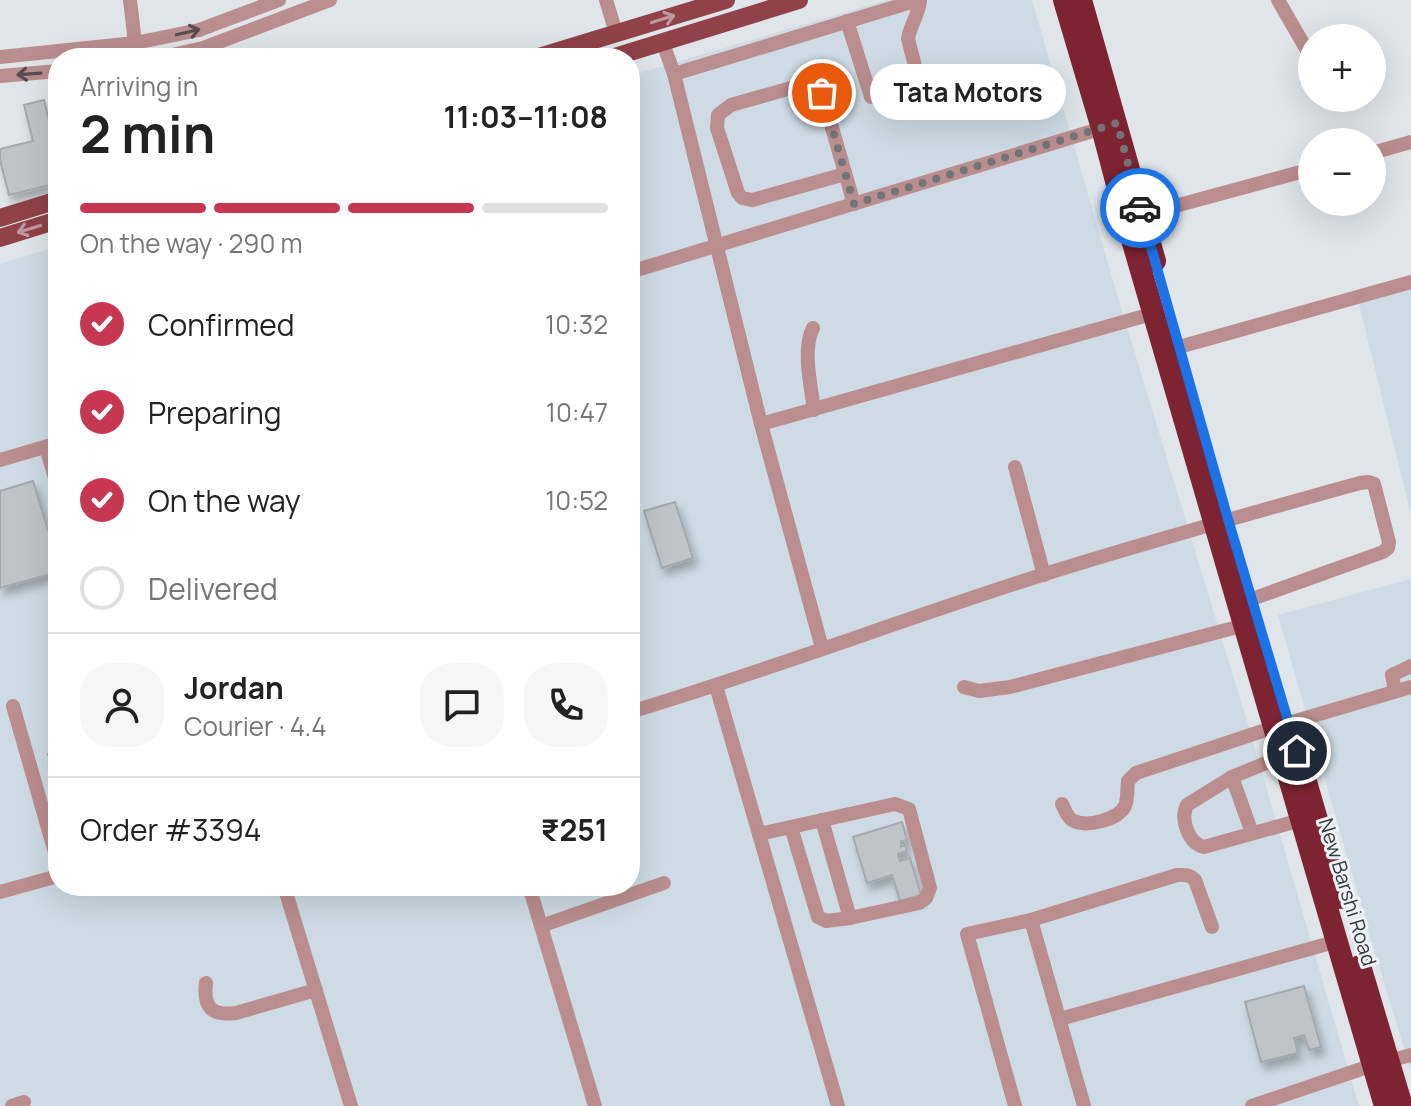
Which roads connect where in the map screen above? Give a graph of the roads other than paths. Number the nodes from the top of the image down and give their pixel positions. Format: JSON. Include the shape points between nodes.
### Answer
{"nodes":[{"id":1,"x":130,"y":0,"type":"edge"},
{"id":2,"x":279,"y":0,"type":"edge"},
{"id":3,"x":330,"y":0,"type":"edge"},
{"id":4,"x":606,"y":0,"type":"edge"},
{"id":5,"x":726,"y":0,"type":"edge"},
{"id":6,"x":799,"y":0,"type":"edge"},
{"id":7,"x":919,"y":0,"type":"edge"},
{"id":8,"x":1064,"y":0,"type":"edge"},
{"id":9,"x":1081,"y":0,"type":"edge"},
{"id":10,"x":1278,"y":0,"type":"edge"},
{"id":11,"x":259,"y":4,"type":"edge"},
{"id":12,"x":847,"y":21,"type":"junction"},
{"id":13,"x":616,"y":33,"type":"junction"},
{"id":14,"x":1298,"y":35,"type":"edge"},
{"id":15,"x":135,"y":43,"type":"junction"},
{"id":16,"x":663,"y":43,"type":"junction"},
{"id":17,"x":87,"y":48,"type":"edge"},
{"id":18,"x":203,"y":48,"type":"edge"},
{"id":19,"x":567,"y":48,"type":"edge"},
{"id":20,"x":640,"y":50,"type":"edge"},
{"id":21,"x":48,"y":52,"type":"edge"},
{"id":22,"x":0,"y":57,"type":"edge"},
{"id":23,"x":48,"y":72,"type":"edge"},
{"id":24,"x":674,"y":74,"type":"junction"},
{"id":25,"x":0,"y":76,"type":"edge"},
{"id":26,"x":922,"y":93,"type":"dead end"},
{"id":27,"x":871,"y":97,"type":"dead end"},
{"id":28,"x":1109,"y":126,"type":"junction"},
{"id":29,"x":1411,"y":142,"type":"edge"},
{"id":30,"x":1386,"y":149,"type":"edge"},
{"id":31,"x":1298,"y":173,"type":"edge"},
{"id":32,"x":845,"y":174,"type":"junction"},
{"id":33,"x":48,"y":203,"type":"edge"},
{"id":34,"x":854,"y":204,"type":"junction"},
{"id":35,"x":1142,"y":215,"type":"junction"},
{"id":36,"x":0,"y":218,"type":"edge"},
{"id":37,"x":48,"y":223,"type":"edge"},
{"id":38,"x":0,"y":238,"type":"edge"},
{"id":39,"x":717,"y":247,"type":"junction"},
{"id":40,"x":640,"y":269,"type":"edge"},
{"id":41,"x":1411,"y":282,"type":"edge"},
{"id":42,"x":1155,"y":313,"type":"junction"},
{"id":43,"x":813,"y":328,"type":"dead end"},
{"id":44,"x":1179,"y":347,"type":"junction"},
{"id":45,"x":814,"y":410,"type":"junction"},
{"id":46,"x":761,"y":424,"type":"junction"},
{"id":47,"x":48,"y":446,"type":"edge"},
{"id":48,"x":0,"y":460,"type":"edge"},
{"id":49,"x":1015,"y":467,"type":"dead end"},
{"id":50,"x":1222,"y":521,"type":"junction"},
{"id":51,"x":1044,"y":575,"type":"junction"},
{"id":52,"x":1252,"y":599,"type":"junction"},
{"id":53,"x":1245,"y":625,"type":"junction"},
{"id":54,"x":822,"y":648,"type":"junction"},
{"id":55,"x":1411,"y":666,"type":"edge"},
{"id":56,"x":716,"y":686,"type":"junction"},
{"id":57,"x":964,"y":687,"type":"dead end"},
{"id":58,"x":1411,"y":687,"type":"edge"},
{"id":59,"x":1395,"y":691,"type":"junction"},
{"id":60,"x":13,"y":706,"type":"dead end"},
{"id":61,"x":640,"y":709,"type":"edge"},
{"id":62,"x":1282,"y":725,"type":"junction"},
{"id":63,"x":1283,"y":756,"type":"junction"},
{"id":64,"x":1232,"y":777,"type":"junction"},
{"id":65,"x":1062,"y":804,"type":"dead end"},
{"id":66,"x":822,"y":820,"type":"junction"},
{"id":67,"x":1301,"y":820,"type":"junction"},
{"id":68,"x":791,"y":827,"type":"junction"},
{"id":69,"x":48,"y":828,"type":"edge"},
{"id":70,"x":1252,"y":833,"type":"junction"},
{"id":71,"x":759,"y":834,"type":"junction"},
{"id":72,"x":48,"y":879,"type":"edge"},
{"id":73,"x":664,"y":883,"type":"dead end"},
{"id":74,"x":640,"y":891,"type":"edge"},
{"id":75,"x":0,"y":892,"type":"edge"},
{"id":76,"x":287,"y":896,"type":"edge"},
{"id":77,"x":532,"y":896,"type":"edge"},
{"id":78,"x":627,"y":896,"type":"edge"},
{"id":79,"x":850,"y":918,"type":"junction"},
{"id":80,"x":1031,"y":920,"type":"junction"},
{"id":81,"x":541,"y":926,"type":"junction"},
{"id":82,"x":1212,"y":927,"type":"dead end"},
{"id":83,"x":1338,"y":941,"type":"junction"},
{"id":84,"x":206,"y":983,"type":"dead end"},
{"id":85,"x":316,"y":990,"type":"junction"},
{"id":86,"x":1060,"y":1019,"type":"junction"},
{"id":87,"x":1391,"y":1060,"type":"edge"},
{"id":88,"x":351,"y":1106,"type":"edge"},
{"id":89,"x":595,"y":1106,"type":"edge"},
{"id":90,"x":838,"y":1106,"type":"edge"},
{"id":91,"x":1015,"y":1106,"type":"edge"},
{"id":92,"x":1084,"y":1106,"type":"edge"},
{"id":93,"x":1252,"y":1106,"type":"edge"},
{"id":94,"x":1385,"y":1106,"type":"edge"},
{"id":95,"x":1402,"y":1106,"type":"edge"}],
"edges":[{"from":1,"to":15,"type":"street"},
{"from":2,"to":11,"type":"street"},
{"from":3,"to":18,"type":"street"},
{"from":4,"to":13,"type":"street"},
{"from":13,"to":5,"type":"main road","one_way":true},
{"from":6,"to":16,"type":"main road"},
{"from":7,"to":12,"type":"street"},
{"from":7,"to":26,"type":"street","via":[[908,39]]},
{"from":8,"to":28,"type":"highway","name":"New Barshi Road"},
{"from":9,"to":28,"type":"highway","name":"New Barshi Road"},
{"from":10,"to":14,"type":"street"},
{"from":15,"to":11,"type":"street","one_way":true,"via":[[199,30]]},
{"from":12,"to":24,"type":"street"},
{"from":12,"to":27,"type":"street"},
{"from":13,"to":19,"type":"main road"},
{"from":15,"to":17,"type":"street"},
{"from":16,"to":20,"type":"main road"},
{"from":16,"to":24,"type":"street"},
{"from":21,"to":22,"type":"street"},
{"from":23,"to":25,"type":"street","one_way":true},
{"from":24,"to":39,"type":"street"},
{"from":28,"to":34,"type":"street"},
{"from":28,"to":35,"type":"highway","name":"New Barshi Road"},
{"from":28,"to":42,"type":"highway","name":"New Barshi Road","via":[[1126,219]]},
{"from":29,"to":30,"type":"street"},
{"from":31,"to":35,"type":"street"},
{"from":32,"to":32,"type":"street","via":[[752,200],[742,198],[717,128],[718,115],[731,105],[805,84],[818,87]]},
{"from":32,"to":34,"type":"street"},
{"from":33,"to":36,"type":"main road"},
{"from":34,"to":39,"type":"street"},
{"from":35,"to":44,"type":"highway","name":"New Barshi Road"},
{"from":37,"to":38,"type":"main road","one_way":true},
{"from":39,"to":40,"type":"street"},
{"from":39,"to":46,"type":"street"},
{"from":41,"to":44,"type":"street"},
{"from":42,"to":45,"type":"street"},
{"from":42,"to":50,"type":"highway","name":"New Barshi Road"},
{"from":43,"to":45,"type":"street","via":[[807,349]]},
{"from":44,"to":50,"type":"highway","name":"New Barshi Road"},
{"from":45,"to":46,"type":"street"},
{"from":46,"to":54,"type":"street"},
{"from":47,"to":48,"type":"street"},
{"from":49,"to":51,"type":"street"},
{"from":50,"to":51,"type":"street"},
{"from":50,"to":52,"type":"highway","name":"New Barshi Road"},
{"from":50,"to":52,"type":"street","via":[[1360,483],[1376,489],[1388,548]]},
{"from":50,"to":53,"type":"highway","name":"New Barshi Road"},
{"from":51,"to":54,"type":"street"},
{"from":52,"to":62,"type":"highway","name":"New Barshi Road"},
{"from":53,"to":57,"type":"street","via":[[1010,687]]},
{"from":53,"to":62,"type":"highway","name":"New Barshi Road"},
{"from":54,"to":56,"type":"street"},
{"from":55,"to":59,"type":"street","via":[[1392,675]]},
{"from":56,"to":61,"type":"street"},
{"from":56,"to":71,"type":"street"},
{"from":58,"to":59,"type":"street"},
{"from":59,"to":62,"type":"street"},
{"from":60,"to":69,"type":"street"},
{"from":62,"to":63,"type":"highway","name":"New Barshi Road"},
{"from":62,"to":65,"type":"street","via":[[1136,773],[1128,781],[1126,804],[1114,818],[1074,821]]},
{"from":62,"to":87,"type":"highway","name":"New Barshi Road"},
{"from":63,"to":64,"type":"street"},
{"from":63,"to":67,"type":"highway","name":"New Barshi Road"},
{"from":64,"to":70,"type":"street"},
{"from":64,"to":70,"type":"street","via":[[1187,805],[1183,813],[1191,838],[1204,847]]},
{"from":66,"to":68,"type":"street"},
{"from":66,"to":79,"type":"street"},
{"from":66,"to":79,"type":"street","via":[[895,804],[909,809],[930,888],[926,898]]},
{"from":67,"to":70,"type":"street"},
{"from":67,"to":83,"type":"highway","name":"New Barshi Road"},
{"from":68,"to":71,"type":"street"},
{"from":68,"to":79,"type":"street","via":[[818,917]]},
{"from":71,"to":90,"type":"street"},
{"from":72,"to":75,"type":"street"},
{"from":73,"to":74,"type":"street"},
{"from":76,"to":85,"type":"street"},
{"from":77,"to":81,"type":"street"},
{"from":78,"to":81,"type":"street"},
{"from":80,"to":82,"type":"street","via":[[1186,875],[1195,880]]},
{"from":80,"to":86,"type":"street"},
{"from":80,"to":91,"type":"street","via":[[967,934]]},
{"from":81,"to":89,"type":"street"},
{"from":83,"to":86,"type":"street"},
{"from":83,"to":87,"type":"highway","name":"New Barshi Road"},
{"from":84,"to":85,"type":"street","via":[[209,1007],[224,1015]]},
{"from":85,"to":88,"type":"street"},
{"from":86,"to":92,"type":"street"},
{"from":87,"to":93,"type":"street"},
{"from":87,"to":94,"type":"highway","name":"New Barshi Road"},
{"from":87,"to":95,"type":"highway","name":"New Barshi Road"}]}
